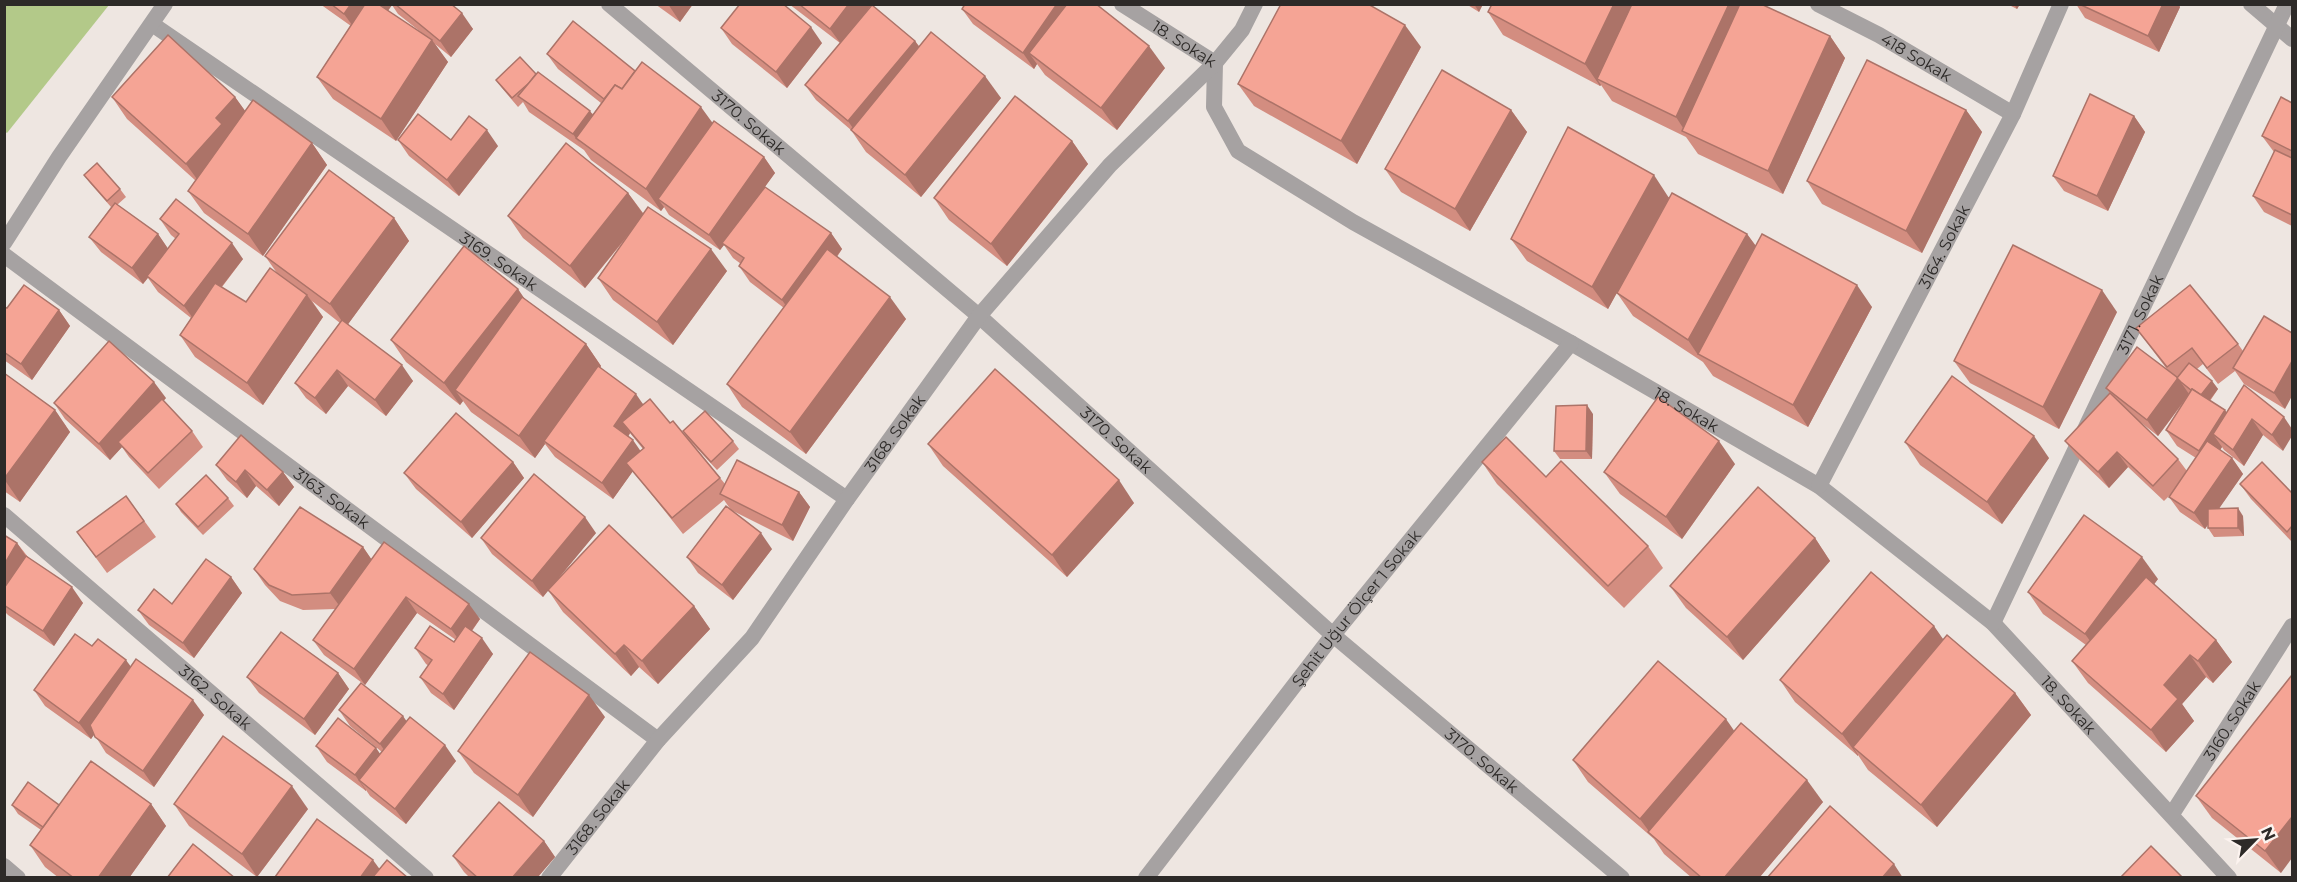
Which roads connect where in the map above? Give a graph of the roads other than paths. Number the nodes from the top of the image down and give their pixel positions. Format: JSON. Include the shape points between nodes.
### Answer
{"nodes":[{"id":1,"x":165,"y":4,"type":"edge"},
{"id":2,"x":609,"y":4,"type":"edge"},
{"id":3,"x":1122,"y":4,"type":"edge"},
{"id":4,"x":1256,"y":4,"type":"edge"},
{"id":5,"x":1818,"y":4,"type":"edge"},
{"id":6,"x":2061,"y":4,"type":"edge"},
{"id":7,"x":2251,"y":4,"type":"edge"},
{"id":8,"x":2288,"y":4,"type":"edge"},
{"id":9,"x":152,"y":24,"type":"junction"},
{"id":10,"x":2278,"y":27,"type":"junction"},
{"id":11,"x":2292,"y":39,"type":"edge"},
{"id":12,"x":1215,"y":63,"type":"junction"},
{"id":13,"x":2013,"y":114,"type":"junction"},
{"id":14,"x":4,"y":243,"type":"edge"},
{"id":15,"x":4,"y":255,"type":"edge"},
{"id":16,"x":979,"y":316,"type":"junction"},
{"id":17,"x":1571,"y":344,"type":"junction"},
{"id":18,"x":1819,"y":486,"type":"junction"},
{"id":19,"x":847,"y":500,"type":"junction"},
{"id":20,"x":4,"y":515,"type":"edge"},
{"id":21,"x":1993,"y":623,"type":"junction"},
{"id":22,"x":2292,"y":626,"type":"edge"},
{"id":23,"x":1333,"y":634,"type":"junction"},
{"id":24,"x":658,"y":740,"type":"junction"},
{"id":25,"x":2172,"y":814,"type":"junction"},
{"id":26,"x":4,"y":866,"type":"edge"},
{"id":27,"x":18,"y":878,"type":"edge"},
{"id":28,"x":426,"y":878,"type":"edge"},
{"id":29,"x":549,"y":878,"type":"edge"},
{"id":30,"x":1146,"y":878,"type":"edge"},
{"id":31,"x":1622,"y":878,"type":"edge"},
{"id":32,"x":2229,"y":878,"type":"edge"}],
"edges":[{"from":1,"to":9,"type":"street"},
{"from":2,"to":16,"type":"street","name":"3170. Sokak"},
{"from":3,"to":12,"type":"street","name":"18. Sokak"},
{"from":4,"to":12,"type":"street","name":"3168. Sokak","via":[[1242,30]]},
{"from":5,"to":13,"type":"street","name":"418 Sokak"},
{"from":6,"to":13,"type":"street","name":"3164. Sokak"},
{"from":7,"to":10,"type":"street"},
{"from":8,"to":10,"type":"street","name":"3171. Sokak"},
{"from":9,"to":14,"type":"street"},
{"from":9,"to":19,"type":"street","name":"3169. Sokak"},
{"from":10,"to":11,"type":"street"},
{"from":10,"to":21,"type":"street","name":"3171. Sokak"},
{"from":12,"to":16,"type":"street","name":"3168. Sokak","via":[[1110,165]]},
{"from":12,"to":17,"type":"street","name":"18. Sokak","via":[[1214,107],[1238,151],[1353,222]]},
{"from":13,"to":18,"type":"street","name":"3164. Sokak"},
{"from":15,"to":24,"type":"street","name":"3163. Sokak"},
{"from":16,"to":19,"type":"street","name":"3168. Sokak"},
{"from":16,"to":23,"type":"street","name":"3170. Sokak"},
{"from":17,"to":18,"type":"street","name":"18. Sokak"},
{"from":17,"to":23,"type":"street","name":"Şehit Uğur Ölçer 1 Sokak"},
{"from":18,"to":21,"type":"street","name":"18. Sokak"},
{"from":19,"to":24,"type":"street","name":"3168. Sokak","via":[[752,638]]},
{"from":20,"to":28,"type":"street","name":"3162. Sokak"},
{"from":21,"to":25,"type":"street","name":"18. Sokak"},
{"from":22,"to":25,"type":"street","name":"3160. Sokak"},
{"from":23,"to":30,"type":"street","name":"Şehit Uğur Ölçer 1 Sokak"},
{"from":23,"to":31,"type":"street","name":"3170. Sokak"},
{"from":24,"to":29,"type":"street","name":"3168. Sokak"},
{"from":25,"to":32,"type":"street","name":"18. Sokak"},
{"from":26,"to":27,"type":"street"}]}
